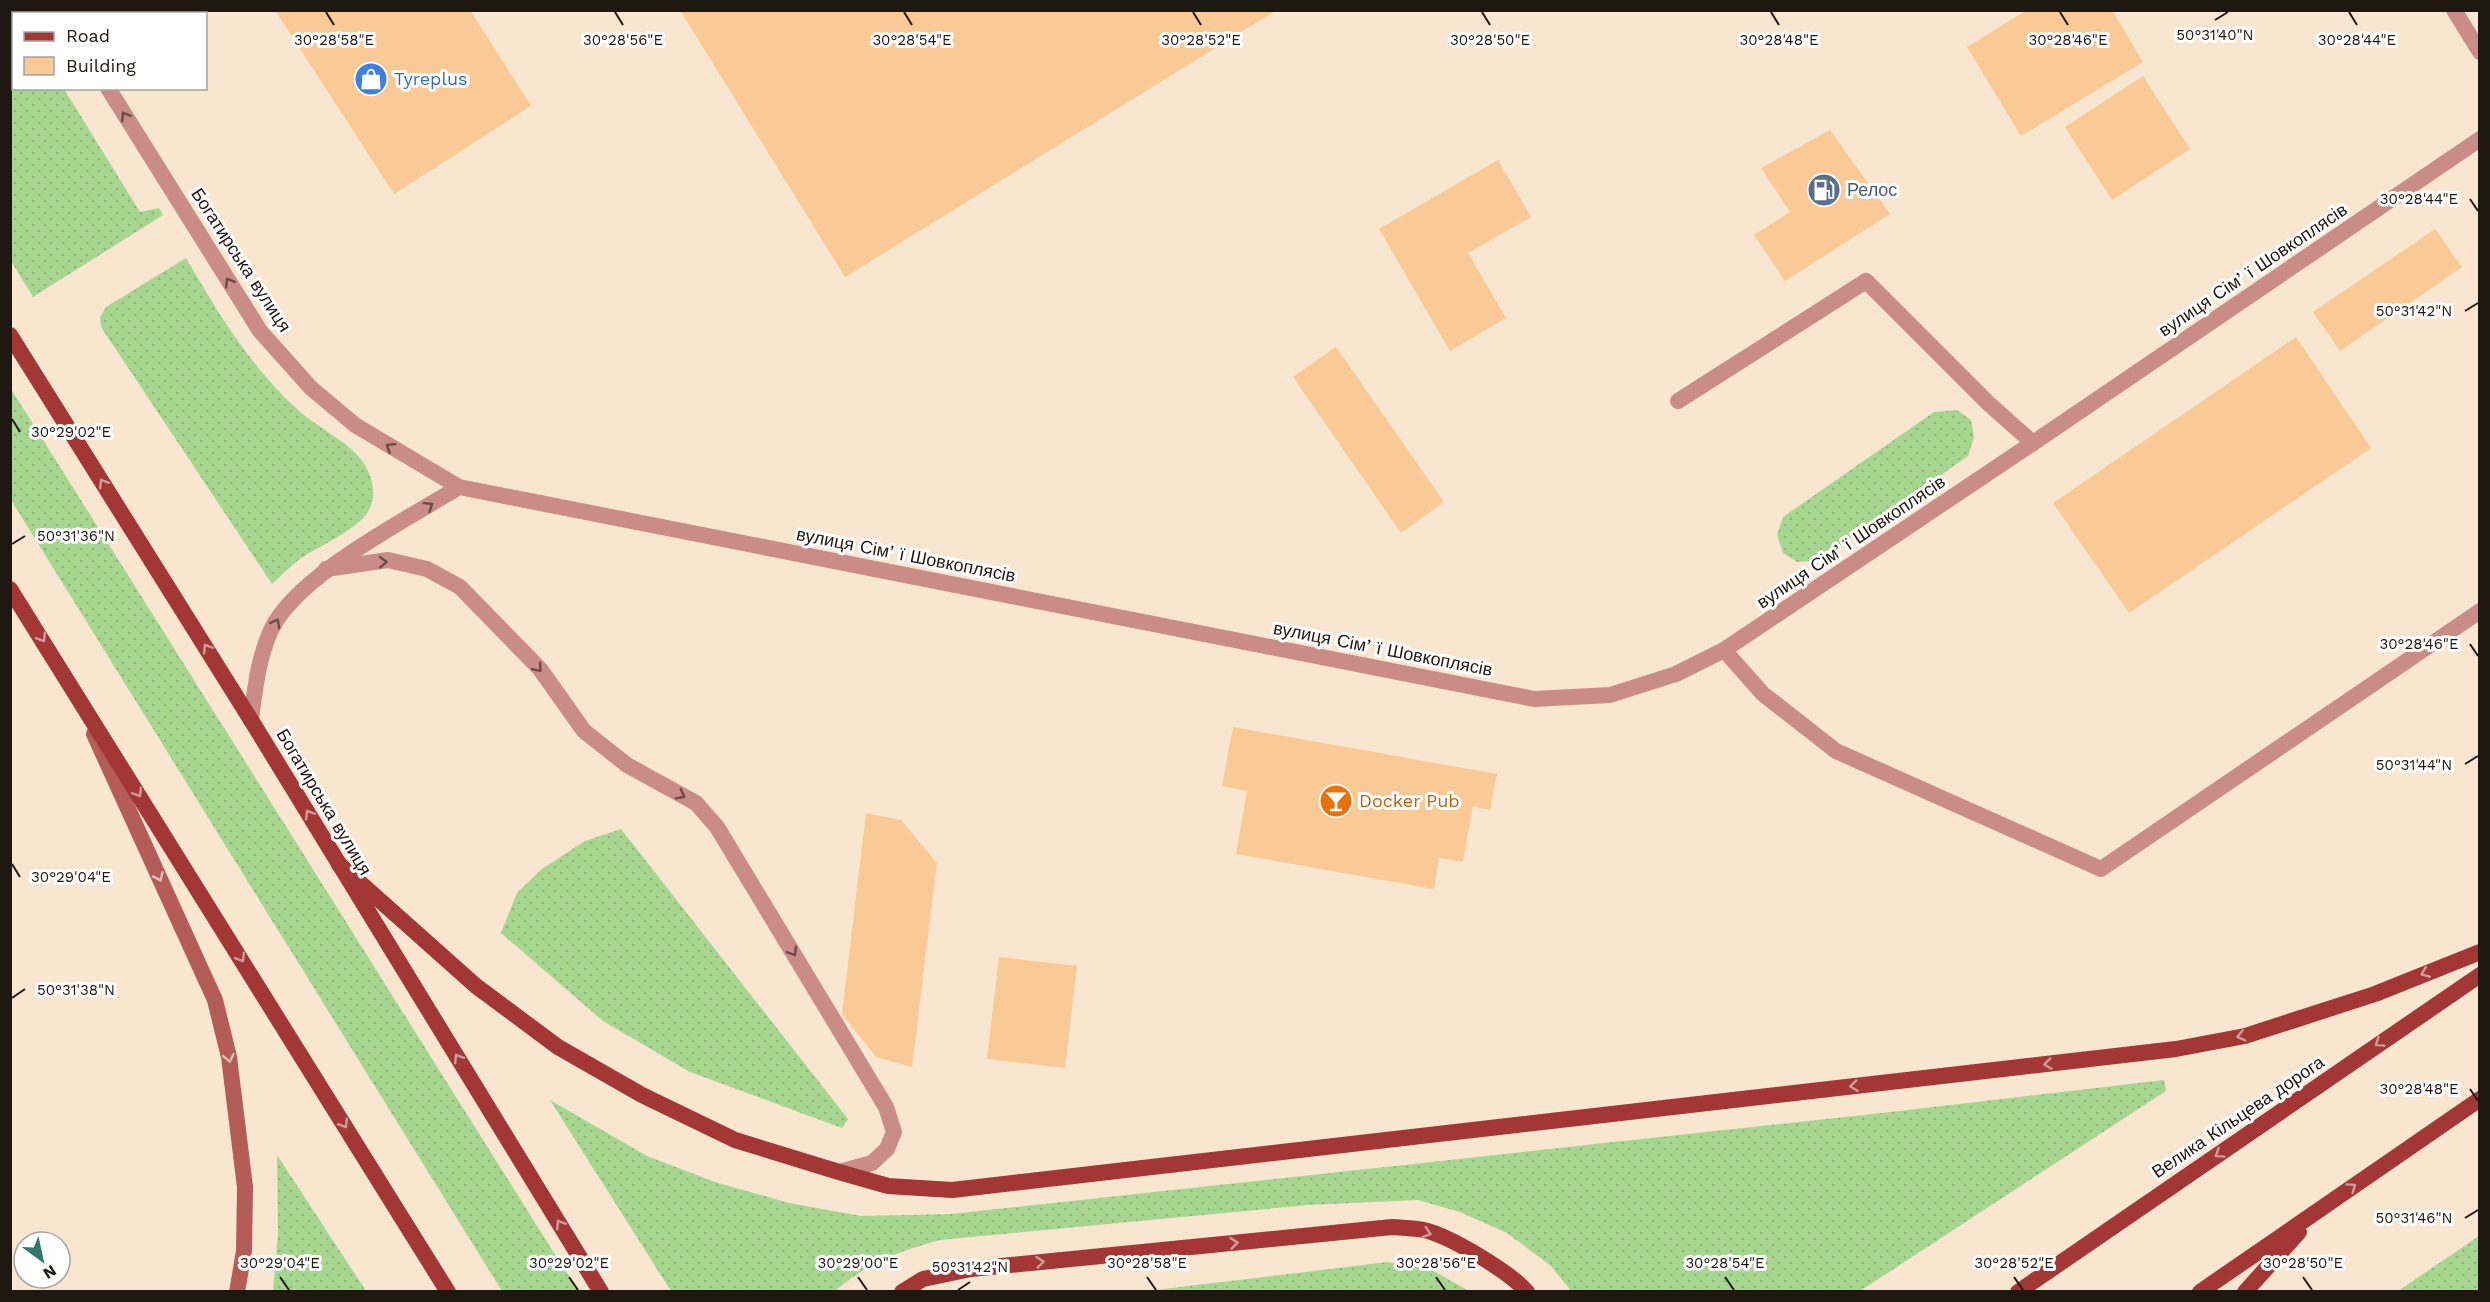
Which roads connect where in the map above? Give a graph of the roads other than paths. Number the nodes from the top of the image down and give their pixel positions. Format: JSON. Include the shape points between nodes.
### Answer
{"nodes":[{"id":1,"x":2454,"y":10,"type":"edge"},
{"id":2,"x":2480,"y":52,"type":"edge"},
{"id":3,"x":109,"y":90,"type":"edge"},
{"id":4,"x":2480,"y":139,"type":"edge"},
{"id":5,"x":10,"y":335,"type":"edge"},
{"id":6,"x":1678,"y":401,"type":"dead end"},
{"id":7,"x":2033,"y":443,"type":"junction"},
{"id":8,"x":459,"y":487,"type":"junction"},
{"id":9,"x":326,"y":569,"type":"junction"},
{"id":10,"x":10,"y":589,"type":"edge"},
{"id":11,"x":2480,"y":611,"type":"edge"},
{"id":12,"x":1724,"y":650,"type":"junction"},
{"id":13,"x":74,"y":690,"type":"junction"},
{"id":14,"x":251,"y":720,"type":"junction"},
{"id":15,"x":339,"y":864,"type":"junction"},
{"id":16,"x":2480,"y":952,"type":"edge"},
{"id":17,"x":2480,"y":975,"type":"edge"},
{"id":18,"x":2480,"y":1099,"type":"edge"},
{"id":19,"x":839,"y":1172,"type":"junction"},
{"id":20,"x":2318,"y":1211,"type":"junction"},
{"id":21,"x":237,"y":1292,"type":"edge"},
{"id":22,"x":448,"y":1292,"type":"edge"},
{"id":23,"x":601,"y":1292,"type":"edge"},
{"id":24,"x":902,"y":1292,"type":"edge"},
{"id":25,"x":1527,"y":1292,"type":"edge"},
{"id":26,"x":2018,"y":1292,"type":"edge"},
{"id":27,"x":2200,"y":1292,"type":"edge"},
{"id":28,"x":2245,"y":1292,"type":"edge"}],
"edges":[{"from":1,"to":2,"type":"street"},
{"from":8,"to":3,"type":"street","name":"Богатирська вулиця","one_way":true,"via":[[355,426],[311,388],[260,331]]},
{"from":4,"to":7,"type":"street","name":"вулиця Сімʼї Шовкоплясів"},
{"from":14,"to":5,"type":"main road","name":"Богатирська вулиця","one_way":true},
{"from":6,"to":7,"type":"street","via":[[1866,281]]},
{"from":7,"to":12,"type":"street","name":"вулиця Сімʼї Шовкоплясів"},
{"from":9,"to":8,"type":"street","one_way":true},
{"from":8,"to":12,"type":"street","name":"вулиця Сімʼї Шовкоплясів","via":[[1534,699],[1610,695],[1676,674]]},
{"from":14,"to":9,"type":"street","one_way":true,"via":[[259,664],[271,630],[282,611]]},
{"from":9,"to":19,"type":"street","one_way":true,"via":[[388,560],[427,569],[460,587],[540,669],[584,731],[627,765],[696,803],[717,827],[886,1107],[894,1132],[887,1149],[872,1163]]},
{"from":10,"to":13,"type":"main road","one_way":true},
{"from":11,"to":12,"type":"street","via":[[2101,869],[1836,751],[1763,694]]},
{"from":13,"to":21,"type":"main road","one_way":true,"via":[[215,1000],[229,1056],[245,1187],[244,1251]]},
{"from":13,"to":22,"type":"main road","one_way":true},
{"from":15,"to":14,"type":"main road","name":"Богатирська вулиця","one_way":true},
{"from":15,"to":19,"type":"main road","via":[[476,986],[558,1047],[642,1095],[735,1140]]},
{"from":23,"to":15,"type":"main road","name":"Богатирська вулиця","one_way":true},
{"from":16,"to":19,"type":"main road","one_way":true,"via":[[2375,994],[2260,1031],[2176,1049],[952,1190],[888,1186]]},
{"from":17,"to":26,"type":"main road","name":"Велика Кільцева дорога","one_way":true},
{"from":20,"to":18,"type":"main road","one_way":true},
{"from":20,"to":27,"type":"main road"},
{"from":20,"to":28,"type":"main road"},
{"from":24,"to":25,"type":"main road","one_way":true,"via":[[923,1280],[971,1269],[1392,1227],[1426,1231],[1469,1251],[1516,1280]]}]}
